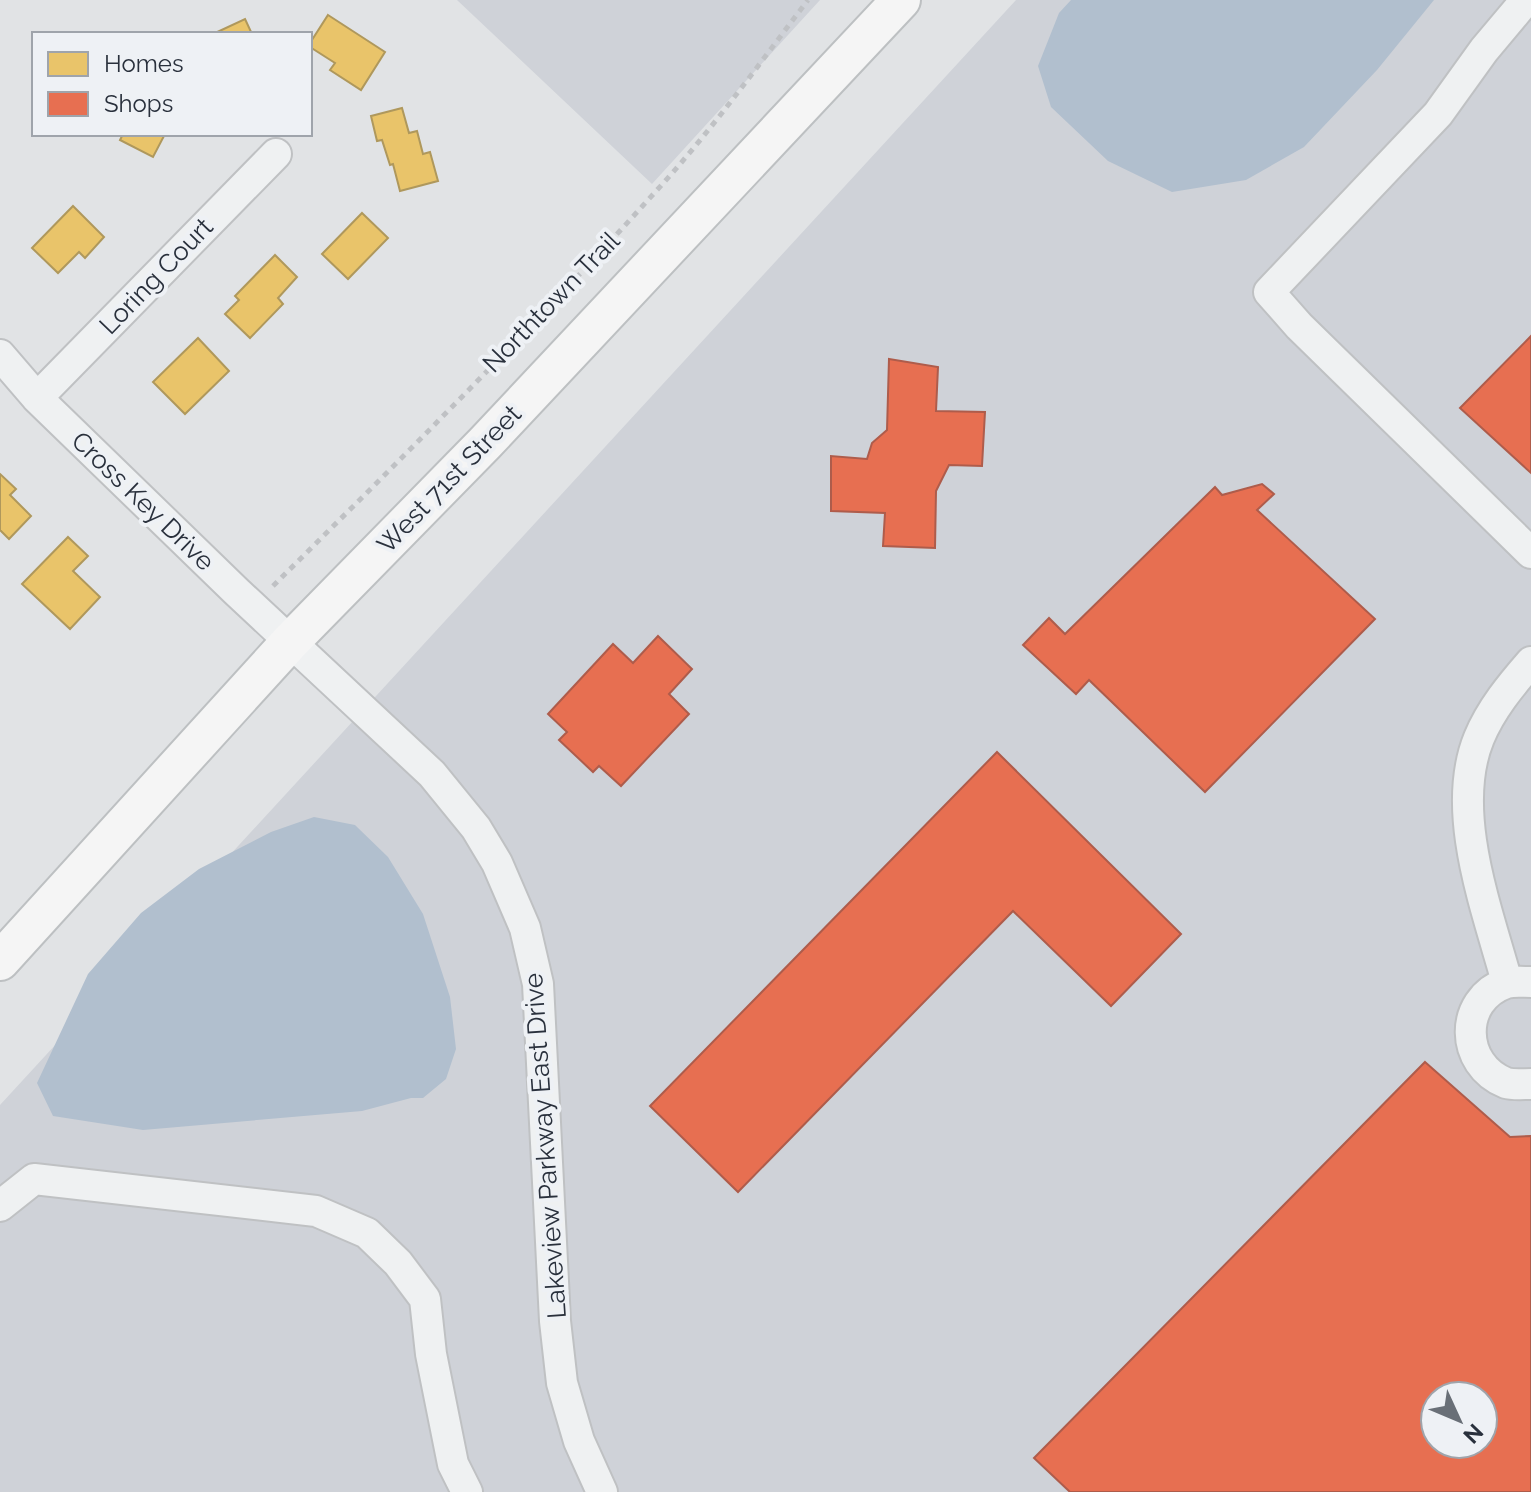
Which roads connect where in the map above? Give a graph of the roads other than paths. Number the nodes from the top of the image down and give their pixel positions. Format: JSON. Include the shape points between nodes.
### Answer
{"nodes":[{"id":1,"x":1526,"y":0,"type":"edge"},
{"id":2,"x":887,"y":5,"type":"edge"},
{"id":3,"x":276,"y":154,"type":"dead end"},
{"id":4,"x":0,"y":355,"type":"edge"},
{"id":5,"x":37,"y":398,"type":"junction"},
{"id":6,"x":1531,"y":553,"type":"edge"},
{"id":7,"x":290,"y":642,"type":"junction"},
{"id":8,"x":1531,"y":662,"type":"edge"},
{"id":9,"x":0,"y":961,"type":"edge"},
{"id":10,"x":1519,"y":982,"type":"edge"},
{"id":11,"x":1531,"y":1084,"type":"edge"},
{"id":12,"x":0,"y":1206,"type":"edge"},
{"id":13,"x":467,"y":1492,"type":"edge"},
{"id":14,"x":602,"y":1492,"type":"edge"}],
"edges":[{"from":1,"to":6,"type":"street","via":[[1438,114],[1269,292]]},
{"from":2,"to":7,"type":"main road","name":"West 71st Street","via":[[485,443]]},
{"from":3,"to":5,"type":"street","name":"Loring Court"},
{"from":4,"to":5,"type":"street","name":"Cross Key Drive"},
{"from":5,"to":7,"type":"street","name":"Cross Key Drive"},
{"from":7,"to":9,"type":"main road","name":"West 71st Street"},
{"from":7,"to":14,"type":"street","name":"Lakeview Parkway East Drive","via":[[459,805],[497,863],[525,928],[541,1018],[559,1364],[575,1431]]},
{"from":8,"to":10,"type":"street","via":[[1484,727],[1467,794],[1470,835]]},
{"from":10,"to":11,"type":"street","via":[[1484,997],[1471,1020],[1471,1048],[1485,1071],[1509,1084]]},
{"from":12,"to":13,"type":"street","via":[[34,1179],[316,1211],[367,1233],[425,1299],[453,1464]]}]}
